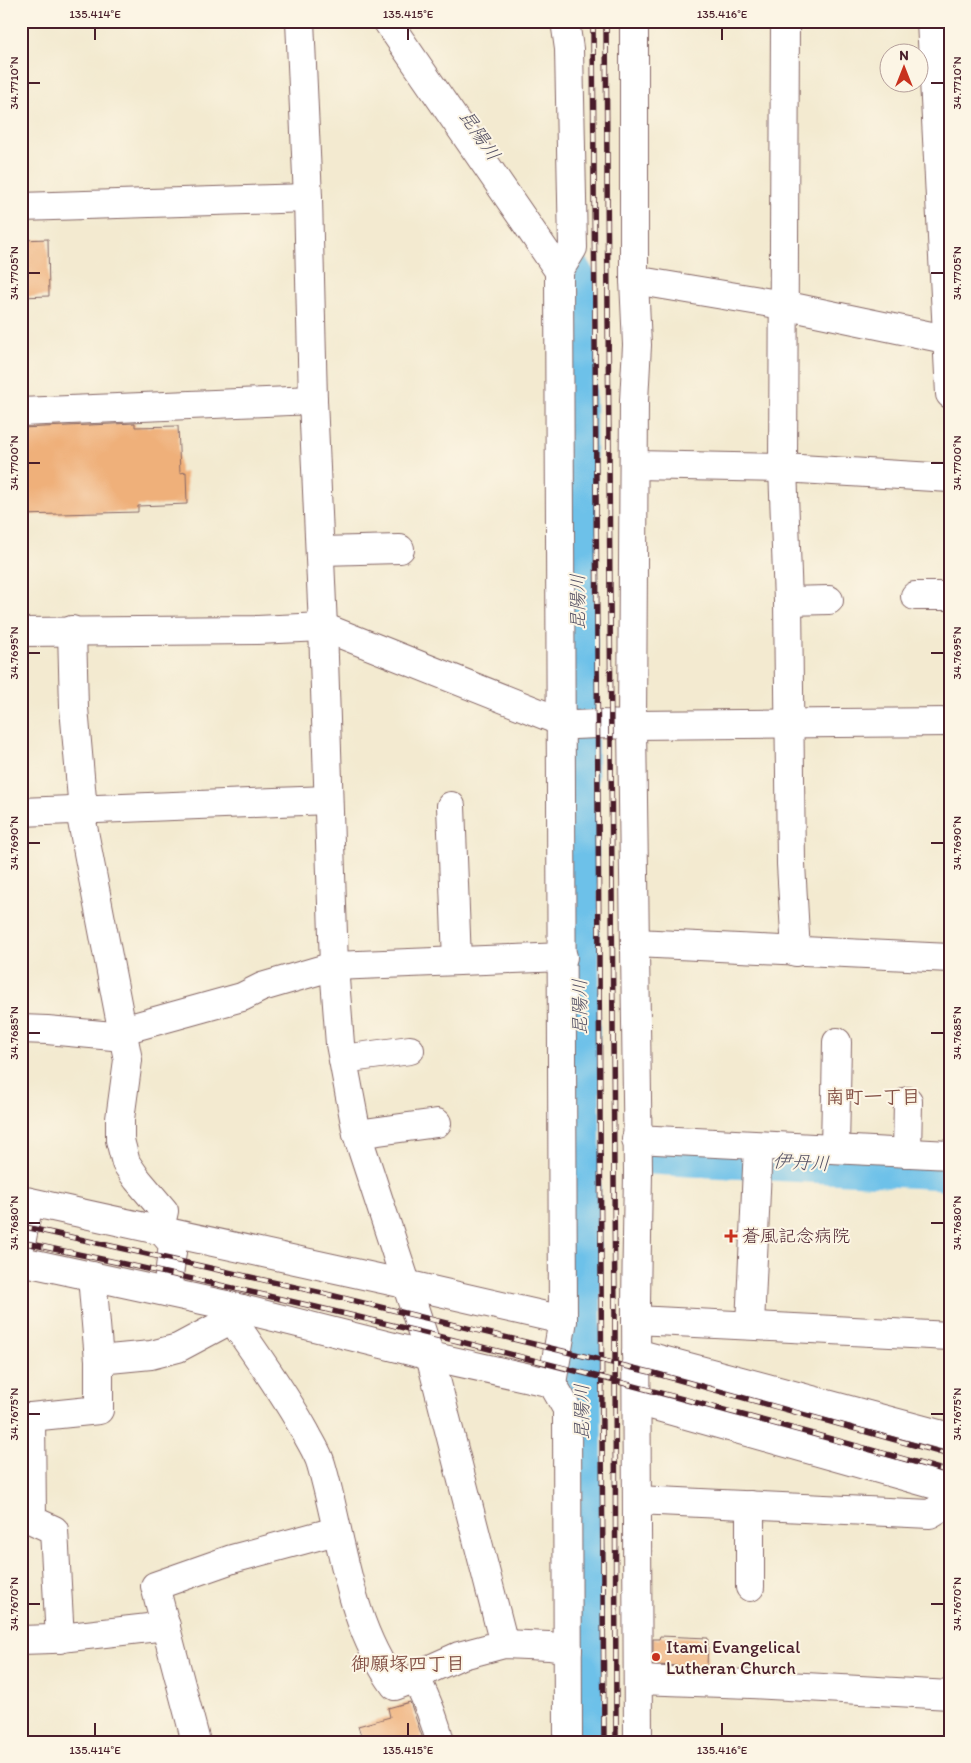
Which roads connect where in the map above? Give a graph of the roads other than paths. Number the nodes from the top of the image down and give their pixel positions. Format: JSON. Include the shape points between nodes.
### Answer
{"nodes":[{"id":1,"x":300,"y":21,"type":"edge"},
{"id":2,"x":387,"y":21,"type":"edge"},
{"id":3,"x":565,"y":21,"type":"edge"},
{"id":4,"x":634,"y":21,"type":"edge"},
{"id":5,"x":786,"y":21,"type":"edge"},
{"id":6,"x":931,"y":21,"type":"edge"},
{"id":7,"x":943,"y":140,"type":"edge"},
{"id":8,"x":308,"y":198,"type":"junction"},
{"id":9,"x":21,"y":207,"type":"edge"},
{"id":10,"x":559,"y":271,"type":"junction"},
{"id":11,"x":634,"y":280,"type":"junction"},
{"id":12,"x":783,"y":305,"type":"junction"},
{"id":13,"x":949,"y":340,"type":"edge"},
{"id":14,"x":950,"y":394,"type":"edge"},
{"id":15,"x":313,"y":400,"type":"junction"},
{"id":16,"x":21,"y":412,"type":"edge"},
{"id":17,"x":635,"y":465,"type":"junction"},
{"id":18,"x":783,"y":468,"type":"junction"},
{"id":19,"x":950,"y":478,"type":"edge"},
{"id":20,"x":400,"y":549,"type":"dead end"},
{"id":21,"x":320,"y":551,"type":"junction"},
{"id":22,"x":914,"y":596,"type":"dead end"},
{"id":23,"x":950,"y":596,"type":"edge"},
{"id":24,"x":829,"y":600,"type":"dead end"},
{"id":25,"x":788,"y":601,"type":"junction"},
{"id":26,"x":323,"y":627,"type":"junction"},
{"id":27,"x":72,"y":630,"type":"junction"},
{"id":28,"x":21,"y":632,"type":"edge"},
{"id":29,"x":562,"y":722,"type":"junction"},
{"id":30,"x":789,"y":722,"type":"junction"},
{"id":31,"x":950,"y":722,"type":"edge"},
{"id":32,"x":632,"y":725,"type":"junction"},
{"id":33,"x":328,"y":800,"type":"junction"},
{"id":34,"x":450,"y":806,"type":"dead end"},
{"id":35,"x":80,"y":810,"type":"junction"},
{"id":36,"x":21,"y":812,"type":"edge"},
{"id":37,"x":636,"y":943,"type":"junction"},
{"id":38,"x":796,"y":952,"type":"junction"},
{"id":39,"x":563,"y":957,"type":"junction"},
{"id":40,"x":950,"y":958,"type":"edge"},
{"id":41,"x":457,"y":962,"type":"junction"},
{"id":42,"x":334,"y":966,"type":"junction"},
{"id":43,"x":21,"y":1029,"type":"edge"},
{"id":44,"x":123,"y":1034,"type":"junction"},
{"id":45,"x":837,"y":1042,"type":"dead end"},
{"id":46,"x":410,"y":1050,"type":"dead end"},
{"id":47,"x":343,"y":1059,"type":"junction"},
{"id":48,"x":908,"y":1101,"type":"dead end"},
{"id":49,"x":437,"y":1123,"type":"dead end"},
{"id":50,"x":357,"y":1134,"type":"junction"},
{"id":51,"x":636,"y":1139,"type":"junction"},
{"id":52,"x":758,"y":1146,"type":"junction"},
{"id":53,"x":835,"y":1149,"type":"junction"},
{"id":54,"x":907,"y":1153,"type":"junction"},
{"id":55,"x":950,"y":1155,"type":"edge"},
{"id":56,"x":25,"y":1201,"type":"edge"},
{"id":57,"x":160,"y":1230,"type":"junction"},
{"id":58,"x":21,"y":1244,"type":"edge"},
{"id":59,"x":21,"y":1261,"type":"edge"},
{"id":60,"x":92,"y":1276,"type":"junction"},
{"id":61,"x":405,"y":1284,"type":"junction"},
{"id":62,"x":167,"y":1292,"type":"junction"},
{"id":63,"x":234,"y":1307,"type":"junction"},
{"id":64,"x":563,"y":1320,"type":"junction"},
{"id":65,"x":636,"y":1320,"type":"junction"},
{"id":66,"x":750,"y":1325,"type":"junction"},
{"id":67,"x":950,"y":1336,"type":"edge"},
{"id":68,"x":636,"y":1353,"type":"junction"},
{"id":69,"x":430,"y":1356,"type":"junction"},
{"id":70,"x":99,"y":1360,"type":"junction"},
{"id":71,"x":552,"y":1383,"type":"junction"},
{"id":72,"x":636,"y":1401,"type":"junction"},
{"id":73,"x":26,"y":1418,"type":"edge"},
{"id":74,"x":950,"y":1437,"type":"edge"},
{"id":75,"x":950,"y":1489,"type":"edge"},
{"id":76,"x":637,"y":1500,"type":"junction"},
{"id":77,"x":950,"y":1502,"type":"edge"},
{"id":78,"x":750,"y":1505,"type":"junction"},
{"id":79,"x":336,"y":1531,"type":"junction"},
{"id":80,"x":750,"y":1587,"type":"dead end"},
{"id":81,"x":166,"y":1626,"type":"junction"},
{"id":82,"x":60,"y":1639,"type":"junction"},
{"id":83,"x":21,"y":1640,"type":"edge"},
{"id":84,"x":504,"y":1644,"type":"junction"},
{"id":85,"x":568,"y":1649,"type":"junction"},
{"id":86,"x":416,"y":1678,"type":"junction"},
{"id":87,"x":638,"y":1680,"type":"junction"},
{"id":88,"x":950,"y":1695,"type":"edge"},
{"id":89,"x":196,"y":1742,"type":"edge"},
{"id":90,"x":440,"y":1742,"type":"edge"},
{"id":91,"x":568,"y":1742,"type":"edge"},
{"id":92,"x":638,"y":1742,"type":"edge"}],
"edges":[{"from":1,"to":8,"type":"street"},
{"from":2,"to":10,"type":"street"},
{"from":3,"to":10,"type":"street","via":[[569,49],[573,248]]},
{"from":4,"to":11,"type":"street"},
{"from":5,"to":12,"type":"street"},
{"from":6,"to":7,"type":"street"},
{"from":7,"to":13,"type":"street"},
{"from":8,"to":9,"type":"street"},
{"from":8,"to":15,"type":"street"},
{"from":10,"to":29,"type":"street"},
{"from":11,"to":12,"type":"street"},
{"from":11,"to":17,"type":"street","via":[[637,345]]},
{"from":12,"to":13,"type":"street"},
{"from":12,"to":18,"type":"street"},
{"from":13,"to":14,"type":"street"},
{"from":15,"to":16,"type":"street"},
{"from":15,"to":21,"type":"street"},
{"from":17,"to":18,"type":"street"},
{"from":17,"to":32,"type":"street"},
{"from":18,"to":19,"type":"street"},
{"from":18,"to":25,"type":"street"},
{"from":20,"to":21,"type":"street"},
{"from":21,"to":26,"type":"street"},
{"from":22,"to":23,"type":"street"},
{"from":24,"to":25,"type":"street"},
{"from":25,"to":30,"type":"street"},
{"from":26,"to":27,"type":"street"},
{"from":26,"to":29,"type":"street"},
{"from":26,"to":33,"type":"street"},
{"from":27,"to":28,"type":"street"},
{"from":27,"to":35,"type":"street"},
{"from":29,"to":32,"type":"street"},
{"from":29,"to":39,"type":"street"},
{"from":30,"to":31,"type":"street"},
{"from":30,"to":32,"type":"street"},
{"from":30,"to":38,"type":"street"},
{"from":32,"to":37,"type":"street"},
{"from":33,"to":35,"type":"street"},
{"from":33,"to":42,"type":"street"},
{"from":34,"to":41,"type":"street"},
{"from":35,"to":36,"type":"street"},
{"from":35,"to":44,"type":"street"},
{"from":37,"to":38,"type":"street"},
{"from":37,"to":51,"type":"street"},
{"from":38,"to":40,"type":"street"},
{"from":39,"to":41,"type":"street"},
{"from":39,"to":64,"type":"street"},
{"from":41,"to":42,"type":"street"},
{"from":42,"to":44,"type":"street","via":[[262,986],[242,997]]},
{"from":42,"to":47,"type":"street"},
{"from":43,"to":44,"type":"street"},
{"from":44,"to":57,"type":"street","via":[[128,1060],[120,1140],[126,1163],[164,1211]]},
{"from":45,"to":53,"type":"street"},
{"from":46,"to":47,"type":"street"},
{"from":47,"to":50,"type":"street"},
{"from":48,"to":54,"type":"street"},
{"from":49,"to":50,"type":"street"},
{"from":50,"to":61,"type":"street"},
{"from":51,"to":52,"type":"street"},
{"from":51,"to":65,"type":"street"},
{"from":52,"to":53,"type":"street"},
{"from":52,"to":66,"type":"street"},
{"from":53,"to":54,"type":"street"},
{"from":54,"to":55,"type":"street"},
{"from":56,"to":57,"type":"street"},
{"from":56,"to":58,"type":"street"},
{"from":57,"to":61,"type":"street"},
{"from":57,"to":62,"type":"street","via":[[173,1244]]},
{"from":59,"to":60,"type":"street"},
{"from":60,"to":62,"type":"street"},
{"from":60,"to":70,"type":"street"},
{"from":61,"to":64,"type":"street"},
{"from":61,"to":69,"type":"street"},
{"from":62,"to":63,"type":"street"},
{"from":63,"to":69,"type":"street"},
{"from":63,"to":70,"type":"street","via":[[222,1325],[178,1348],[151,1355]]},
{"from":63,"to":79,"type":"street","via":[[238,1328],[290,1404],[321,1462]]},
{"from":64,"to":71,"type":"street"},
{"from":65,"to":66,"type":"street"},
{"from":65,"to":68,"type":"street"},
{"from":66,"to":67,"type":"street"},
{"from":68,"to":72,"type":"street"},
{"from":68,"to":74,"type":"street"},
{"from":69,"to":71,"type":"street"},
{"from":69,"to":84,"type":"street"},
{"from":70,"to":73,"type":"street","via":[[99,1410]]},
{"from":71,"to":85,"type":"street","via":[[567,1409]]},
{"from":72,"to":75,"type":"street"},
{"from":72,"to":76,"type":"street"},
{"from":73,"to":82,"type":"street","via":[[32,1520],[54,1530]]},
{"from":76,"to":78,"type":"street"},
{"from":76,"to":87,"type":"street"},
{"from":77,"to":78,"type":"street","via":[[930,1514]]},
{"from":78,"to":80,"type":"street"},
{"from":79,"to":81,"type":"street","via":[[232,1559],[155,1586]]},
{"from":79,"to":86,"type":"street","via":[[362,1627],[382,1668],[395,1686]]},
{"from":81,"to":82,"type":"street"},
{"from":81,"to":89,"type":"street"},
{"from":82,"to":83,"type":"street"},
{"from":84,"to":85,"type":"street"},
{"from":84,"to":86,"type":"street","via":[[459,1656]]},
{"from":85,"to":91,"type":"street"},
{"from":86,"to":90,"type":"street"},
{"from":87,"to":88,"type":"street"},
{"from":87,"to":92,"type":"street"}]}
